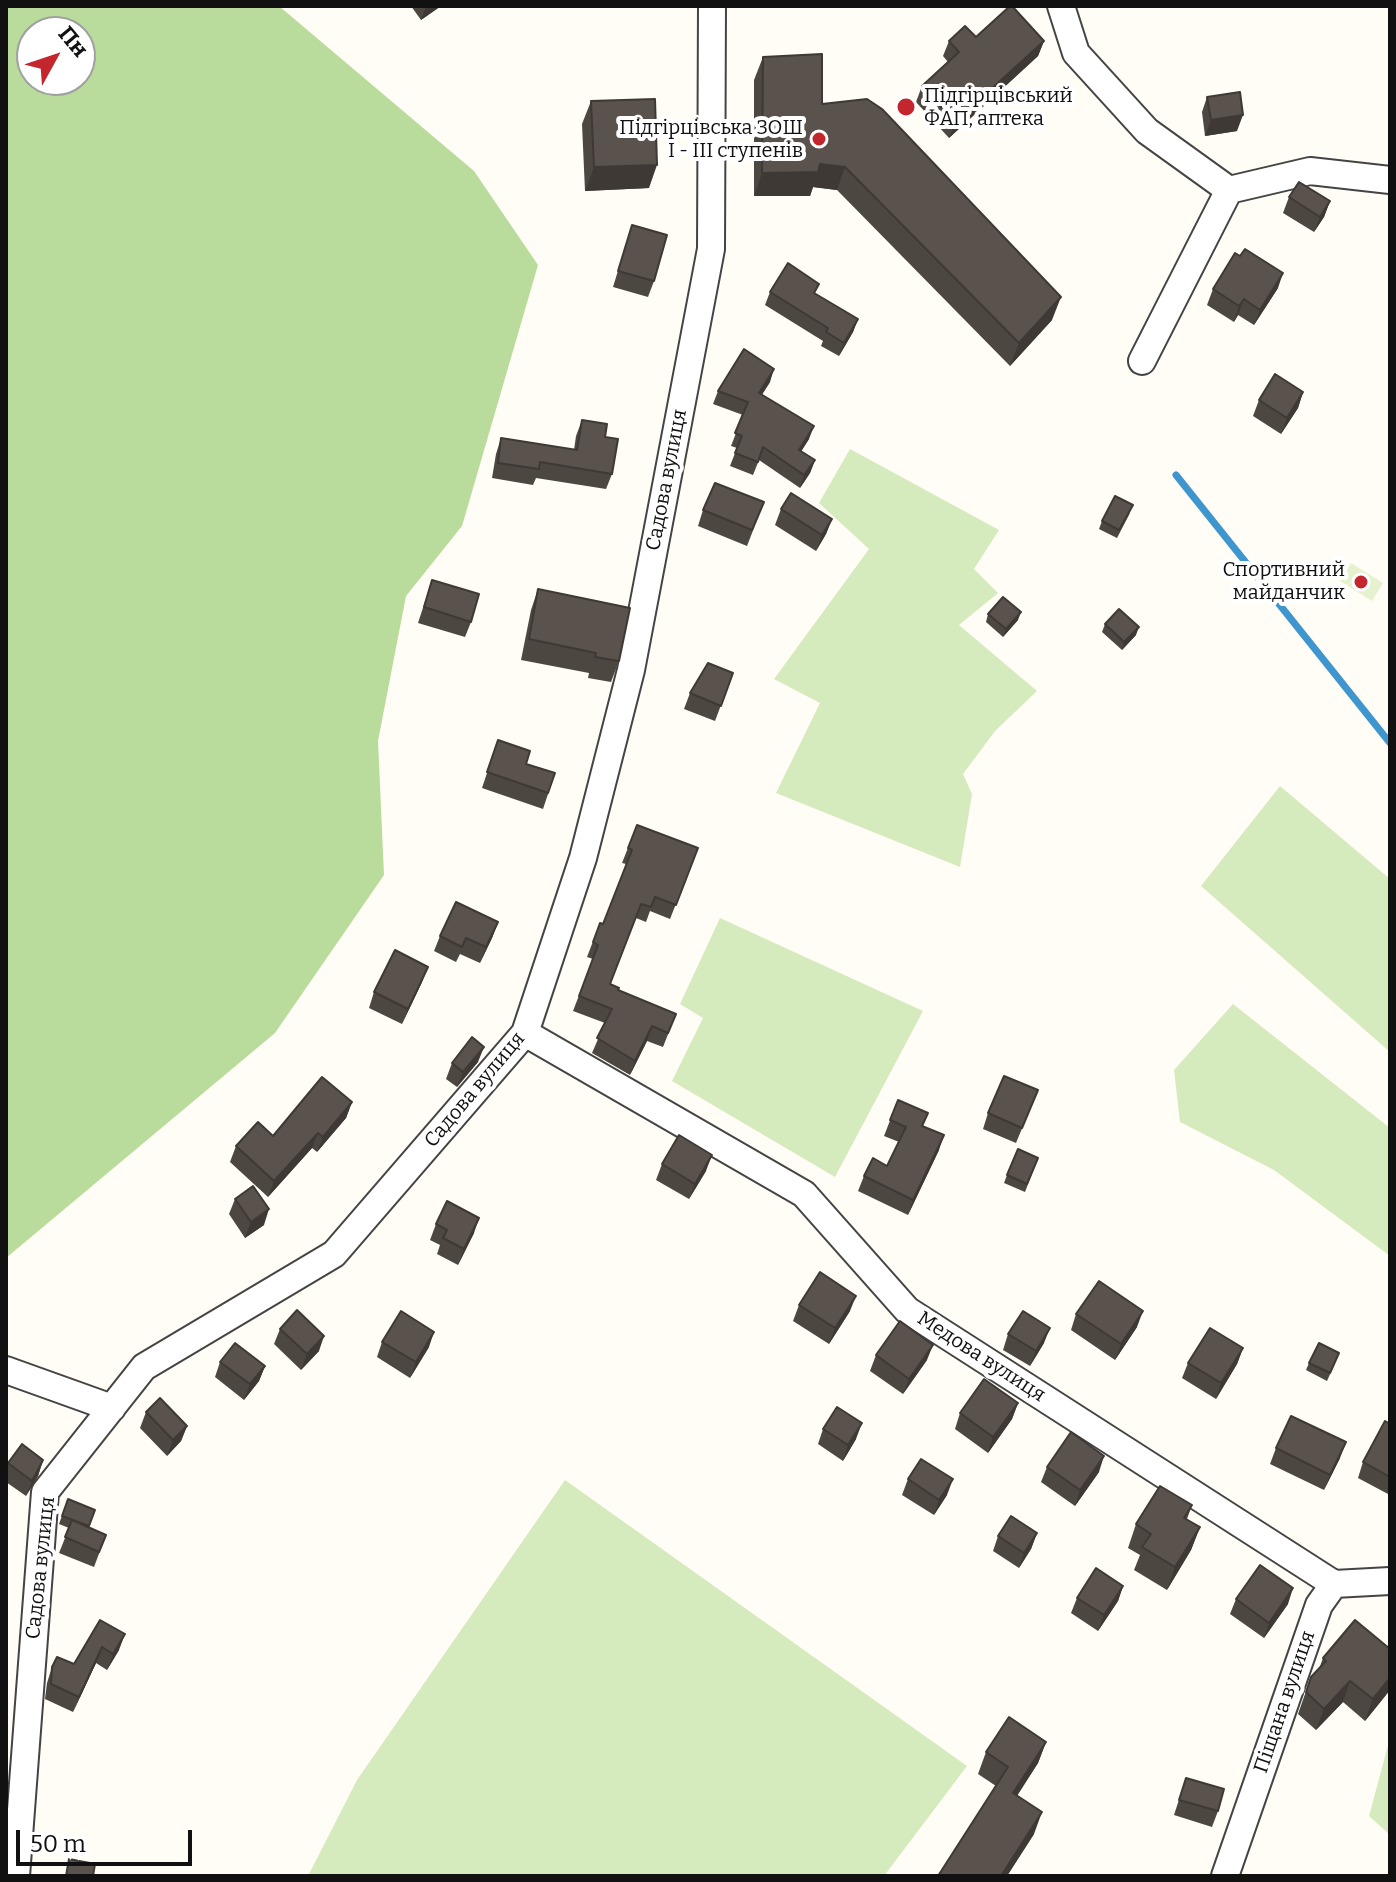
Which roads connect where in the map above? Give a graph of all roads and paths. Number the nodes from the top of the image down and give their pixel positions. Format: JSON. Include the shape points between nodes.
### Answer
{"nodes":[{"id":1,"x":712,"y":6,"type":"edge"},
{"id":2,"x":1061,"y":6,"type":"edge"},
{"id":3,"x":1390,"y":180,"type":"edge"},
{"id":4,"x":1229,"y":190,"type":"junction"},
{"id":5,"x":1142,"y":361,"type":"dead end"},
{"id":6,"x":525,"y":1033,"type":"junction"},
{"id":7,"x":6,"y":1370,"type":"edge"},
{"id":8,"x":112,"y":1408,"type":"junction"},
{"id":9,"x":1390,"y":1581,"type":"edge"},
{"id":10,"x":1334,"y":1584,"type":"junction"},
{"id":11,"x":16,"y":1876,"type":"edge"},
{"id":12,"x":1225,"y":1876,"type":"edge"}],
"edges":[{"from":1,"to":6,"type":"street","name":"Садова вулиця","via":[[711,249],[631,670],[583,858]]},
{"from":2,"to":4,"type":"street","via":[[1076,53],[1147,131]]},
{"from":3,"to":4,"type":"street","via":[[1310,171]]},
{"from":4,"to":5,"type":"street"},
{"from":6,"to":8,"type":"street","name":"Садова вулиця","via":[[334,1254],[144,1367]]},
{"from":6,"to":10,"type":"street","name":"Медова вулиця","via":[[804,1194],[907,1310]]},
{"from":7,"to":8,"type":"street"},
{"from":8,"to":11,"type":"street","name":"Садова вулиця","via":[[45,1492]]},
{"from":9,"to":10,"type":"street"},
{"from":10,"to":12,"type":"street","name":"Піщана вулиця","via":[[1319,1605]]}]}
